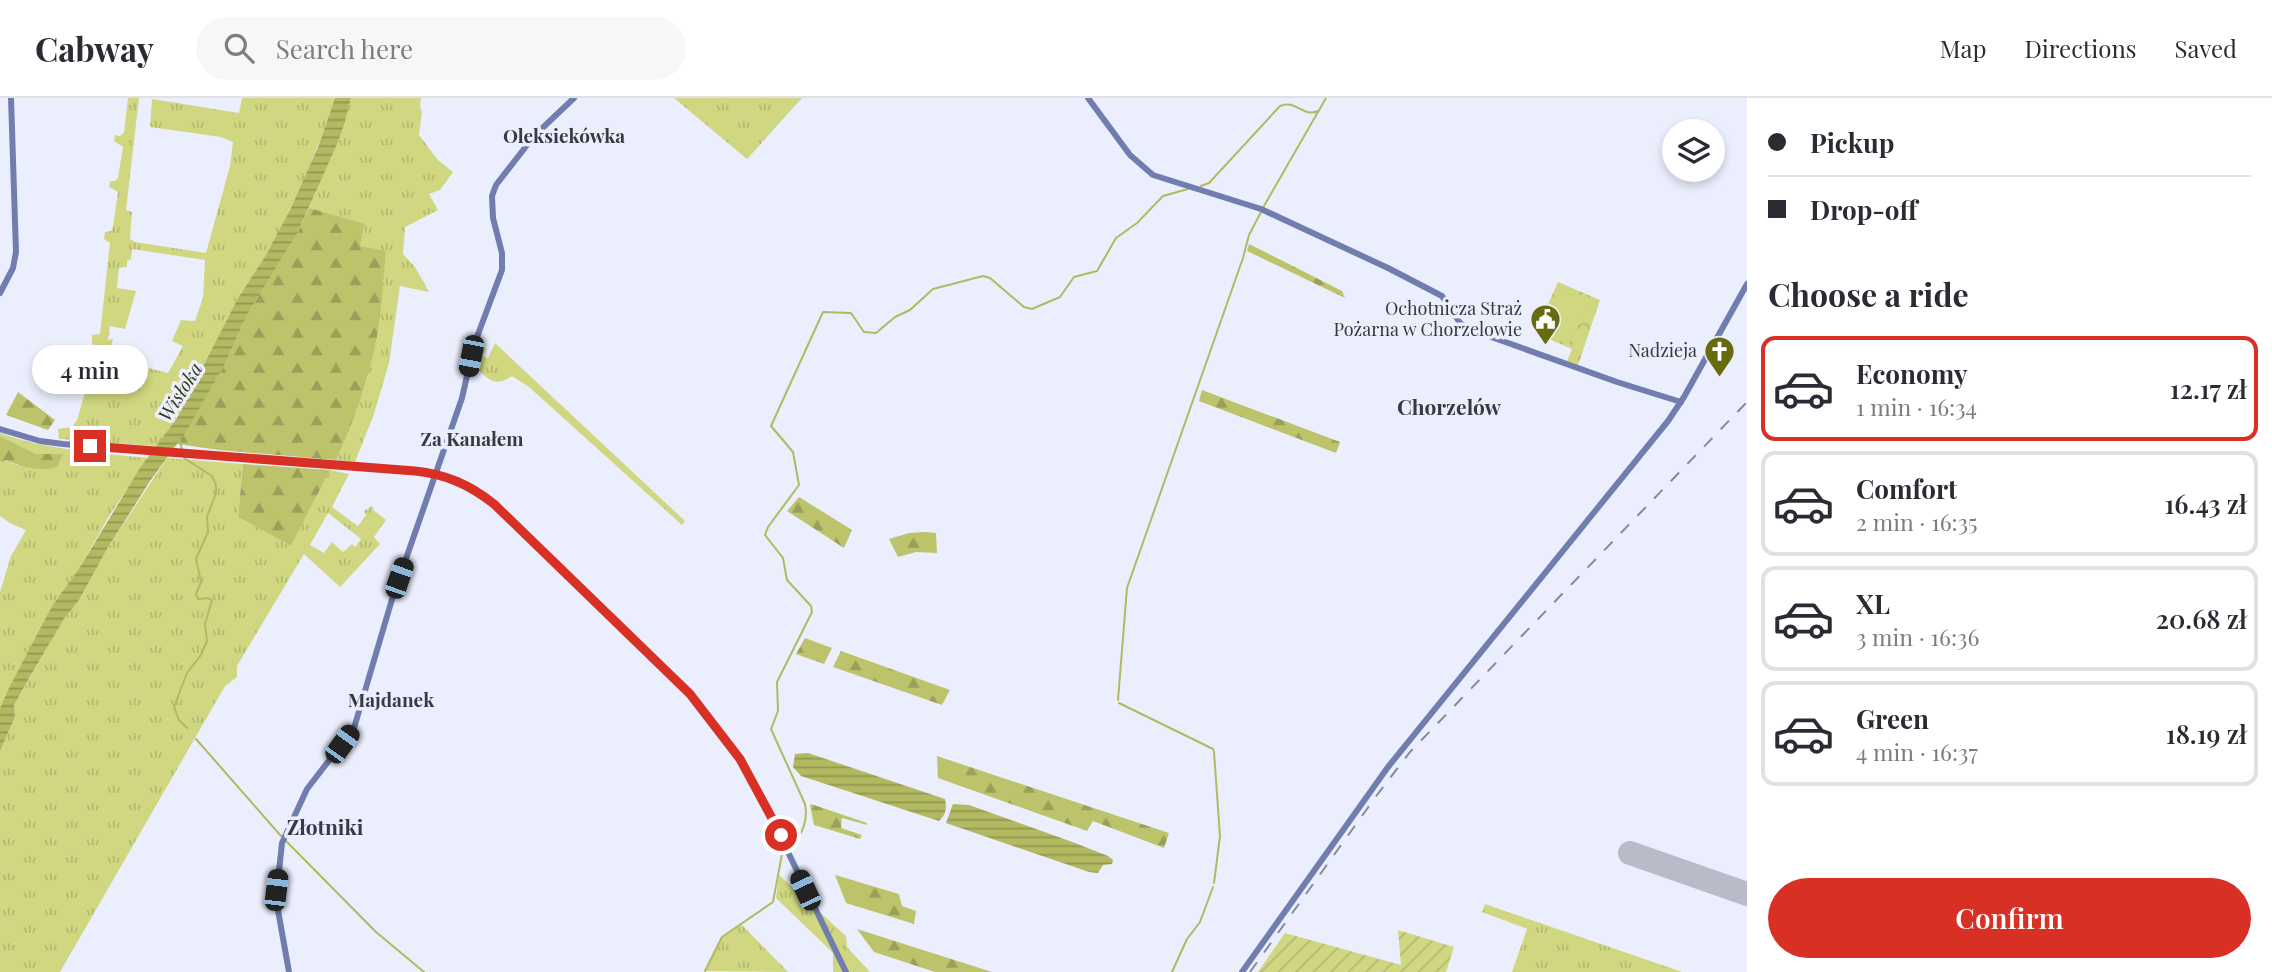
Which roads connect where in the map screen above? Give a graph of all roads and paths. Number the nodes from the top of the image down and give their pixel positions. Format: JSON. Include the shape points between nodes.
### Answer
{"nodes":[{"id":1,"x":11,"y":98,"type":"edge"},
{"id":2,"x":574,"y":98,"type":"edge"},
{"id":3,"x":1088,"y":98,"type":"edge"},
{"id":4,"x":1747,"y":284,"type":"edge"},
{"id":5,"x":0,"y":293,"type":"edge"},
{"id":6,"x":1681,"y":402,"type":"junction"},
{"id":7,"x":0,"y":429,"type":"edge"},
{"id":8,"x":436,"y":474,"type":"junction"},
{"id":9,"x":289,"y":972,"type":"edge"},
{"id":10,"x":846,"y":972,"type":"edge"},
{"id":11,"x":1242,"y":972,"type":"edge"}],
"edges":[{"from":1,"to":5,"type":"main road","via":[[16,252]]},
{"from":2,"to":8,"type":"main road","via":[[534,136],[496,185],[491,204],[502,270],[474,345]]},
{"from":3,"to":6,"type":"main road","via":[[1130,155],[1153,174],[1261,209],[1439,293],[1469,329]]},
{"from":4,"to":6,"type":"main road"},
{"from":6,"to":11,"type":"main road","via":[[1388,767]]},
{"from":7,"to":8,"type":"main road","via":[[63,444]]},
{"from":8,"to":9,"type":"main road","via":[[354,728],[307,789],[282,843],[276,899]]},
{"from":8,"to":10,"type":"main road","via":[[463,482],[494,504],[659,663],[711,720],[758,790]]}]}
